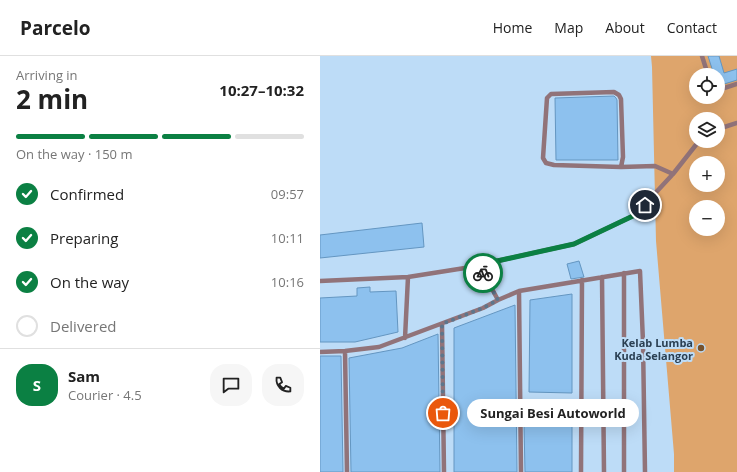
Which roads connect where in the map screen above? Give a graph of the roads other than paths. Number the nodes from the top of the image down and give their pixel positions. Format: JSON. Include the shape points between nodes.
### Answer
{"nodes":[{"id":1,"x":702,"y":56,"type":"edge"},
{"id":2,"x":706,"y":68,"type":"edge"},
{"id":3,"x":737,"y":84,"type":"edge"},
{"id":4,"x":725,"y":88,"type":"edge"},
{"id":5,"x":737,"y":122,"type":"edge"},
{"id":6,"x":725,"y":126,"type":"edge"},
{"id":7,"x":693,"y":148,"type":"edge"},
{"id":8,"x":621,"y":168,"type":"junction"},
{"id":9,"x":673,"y":174,"type":"junction"},
{"id":10,"x":479,"y":265,"type":"junction"},
{"id":11,"x":624,"y":273,"type":"junction"},
{"id":12,"x":408,"y":277,"type":"junction"},
{"id":13,"x":602,"y":277,"type":"junction"},
{"id":14,"x":582,"y":280,"type":"junction"},
{"id":15,"x":320,"y":281,"type":"edge"},
{"id":16,"x":519,"y":291,"type":"junction"},
{"id":17,"x":498,"y":300,"type":"junction"},
{"id":18,"x":442,"y":324,"type":"junction"},
{"id":19,"x":405,"y":338,"type":"junction"},
{"id":20,"x":345,"y":351,"type":"junction"},
{"id":21,"x":320,"y":352,"type":"edge"},
{"id":22,"x":346,"y":472,"type":"edge"},
{"id":23,"x":444,"y":472,"type":"edge"},
{"id":24,"x":521,"y":472,"type":"edge"},
{"id":25,"x":581,"y":472,"type":"edge"},
{"id":26,"x":604,"y":472,"type":"edge"},
{"id":27,"x":624,"y":472,"type":"edge"},
{"id":28,"x":645,"y":472,"type":"edge"}],
"edges":[{"from":1,"to":2,"type":"lane"},
{"from":3,"to":4,"type":"lane"},
{"from":5,"to":6,"type":"lane"},
{"from":7,"to":9,"type":"lane"},
{"from":8,"to":8,"type":"lane","via":[[623,157],[619,95],[614,92],[551,94],[547,98],[543,158],[546,163]]},
{"from":8,"to":9,"type":"lane","via":[[655,166]]},
{"from":9,"to":10,"type":"lane","via":[[635,215],[574,244]]},
{"from":10,"to":12,"type":"lane"},
{"from":10,"to":17,"type":"lane"},
{"from":11,"to":13,"type":"lane"},
{"from":11,"to":27,"type":"lane"},
{"from":11,"to":28,"type":"lane","via":[[640,271]]},
{"from":12,"to":15,"type":"lane"},
{"from":12,"to":19,"type":"lane"},
{"from":13,"to":14,"type":"lane"},
{"from":13,"to":26,"type":"lane"},
{"from":14,"to":16,"type":"lane"},
{"from":14,"to":25,"type":"lane"},
{"from":16,"to":17,"type":"lane"},
{"from":16,"to":24,"type":"lane"},
{"from":17,"to":18,"type":"lane"},
{"from":18,"to":19,"type":"lane"},
{"from":18,"to":23,"type":"lane"},
{"from":19,"to":20,"type":"lane","via":[[379,347]]},
{"from":20,"to":21,"type":"lane"},
{"from":20,"to":22,"type":"lane"}]}
